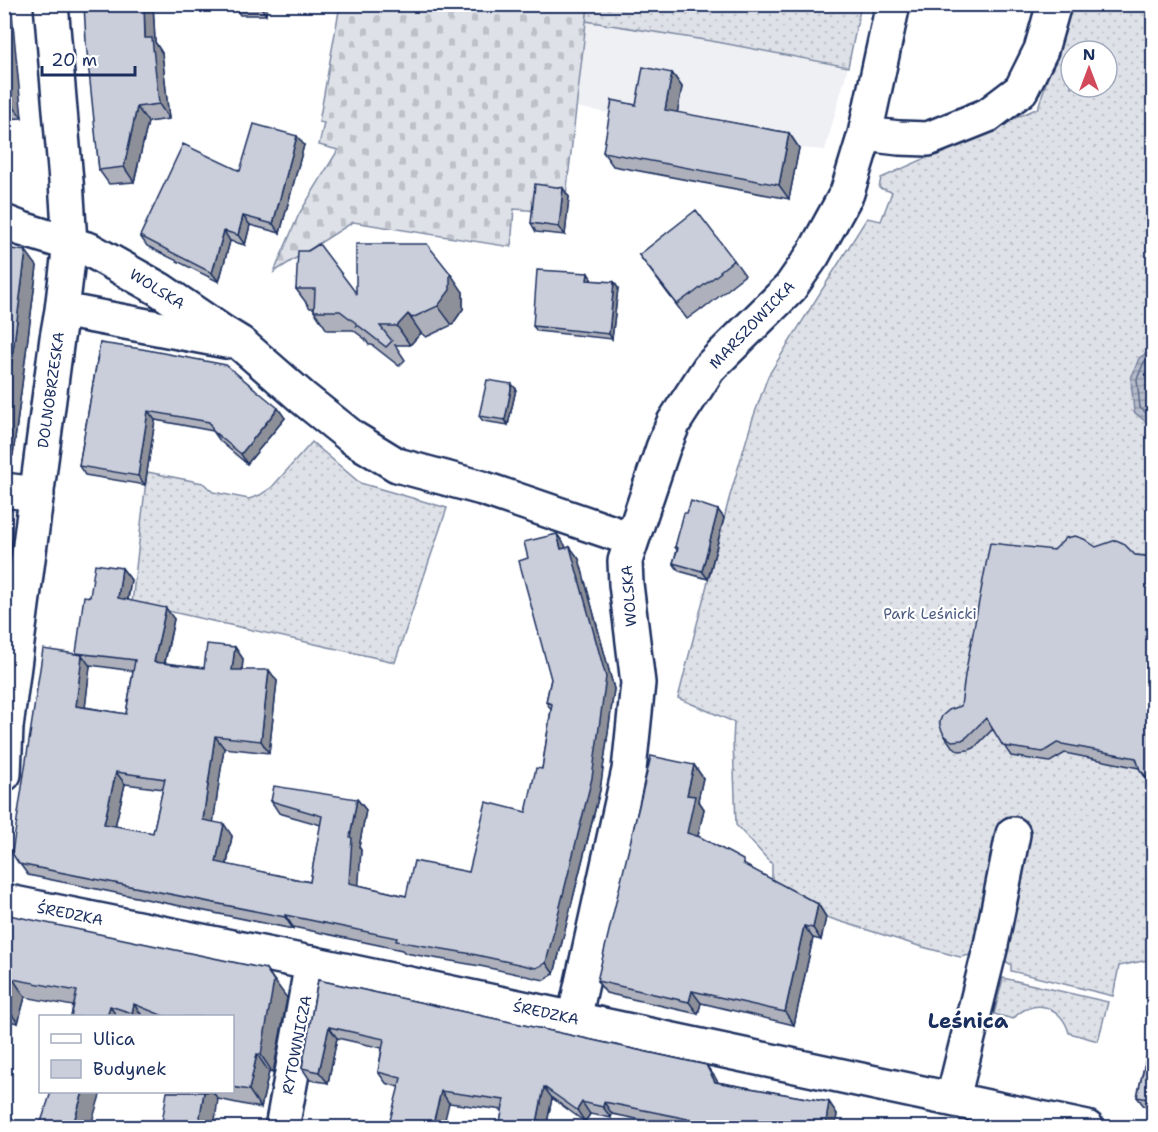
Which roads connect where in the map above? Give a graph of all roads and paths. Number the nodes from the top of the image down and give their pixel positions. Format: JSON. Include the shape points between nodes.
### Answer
{"nodes":[{"id":1,"x":51,"y":4,"type":"edge"},
{"id":2,"x":893,"y":4,"type":"edge"},
{"id":3,"x":1054,"y":4,"type":"edge"},
{"id":4,"x":865,"y":134,"type":"junction"},
{"id":5,"x":4,"y":222,"type":"edge"},
{"id":6,"x":70,"y":243,"type":"junction"},
{"id":7,"x":62,"y":310,"type":"junction"},
{"id":8,"x":240,"y":343,"type":"junction"},
{"id":9,"x":4,"y":490,"type":"edge"},
{"id":10,"x":37,"y":494,"type":"junction"},
{"id":11,"x":632,"y":539,"type":"junction"},
{"id":12,"x":4,"y":774,"type":"edge"},
{"id":13,"x":1011,"y":847,"type":"dead end"},
{"id":14,"x":4,"y":901,"type":"edge"},
{"id":15,"x":312,"y":963,"type":"junction"},
{"id":16,"x":574,"y":1019,"type":"junction"},
{"id":17,"x":953,"y":1098,"type":"junction"},
{"id":18,"x":282,"y":1128,"type":"edge"},
{"id":19,"x":1087,"y":1128,"type":"edge"}],
"edges":[{"from":1,"to":6,"type":"street","name":"DOLNOBRZESKA"},
{"from":2,"to":4,"type":"street","name":"MARSZOWICKA"},
{"from":3,"to":4,"type":"street","via":[[1041,50],[1021,90],[988,115],[928,140]]},
{"from":4,"to":11,"type":"street","name":"MARSZOWICKA","via":[[847,193],[813,255],[790,288],[709,368],[674,422]]},
{"from":5,"to":6,"type":"street","name":"WOLSKA"},
{"from":6,"to":7,"type":"street","name":"DOLNOBRZESKA"},
{"from":6,"to":8,"type":"street","name":"WOLSKA","via":[[141,277]]},
{"from":7,"to":8,"type":"street","name":"WOLSKA"},
{"from":7,"to":10,"type":"street","name":"DOLNOBRZESKA"},
{"from":8,"to":11,"type":"street","name":"WOLSKA","via":[[353,438],[397,465],[482,488]]},
{"from":9,"to":10,"type":"street"},
{"from":10,"to":12,"type":"street","name":"DOLNOBRZESKA","via":[[6,727]]},
{"from":11,"to":16,"type":"street","name":"WOLSKA","via":[[625,572],[638,683],[630,770]]},
{"from":13,"to":17,"type":"street"},
{"from":14,"to":15,"type":"street","name":"ŚREDZKA"},
{"from":15,"to":16,"type":"street","name":"ŚREDZKA"},
{"from":15,"to":18,"type":"street","name":"RYTOWNICZA"},
{"from":16,"to":17,"type":"street","name":"ŚREDZKA"},
{"from":17,"to":19,"type":"street","name":"ŚREDZKA"}]}
